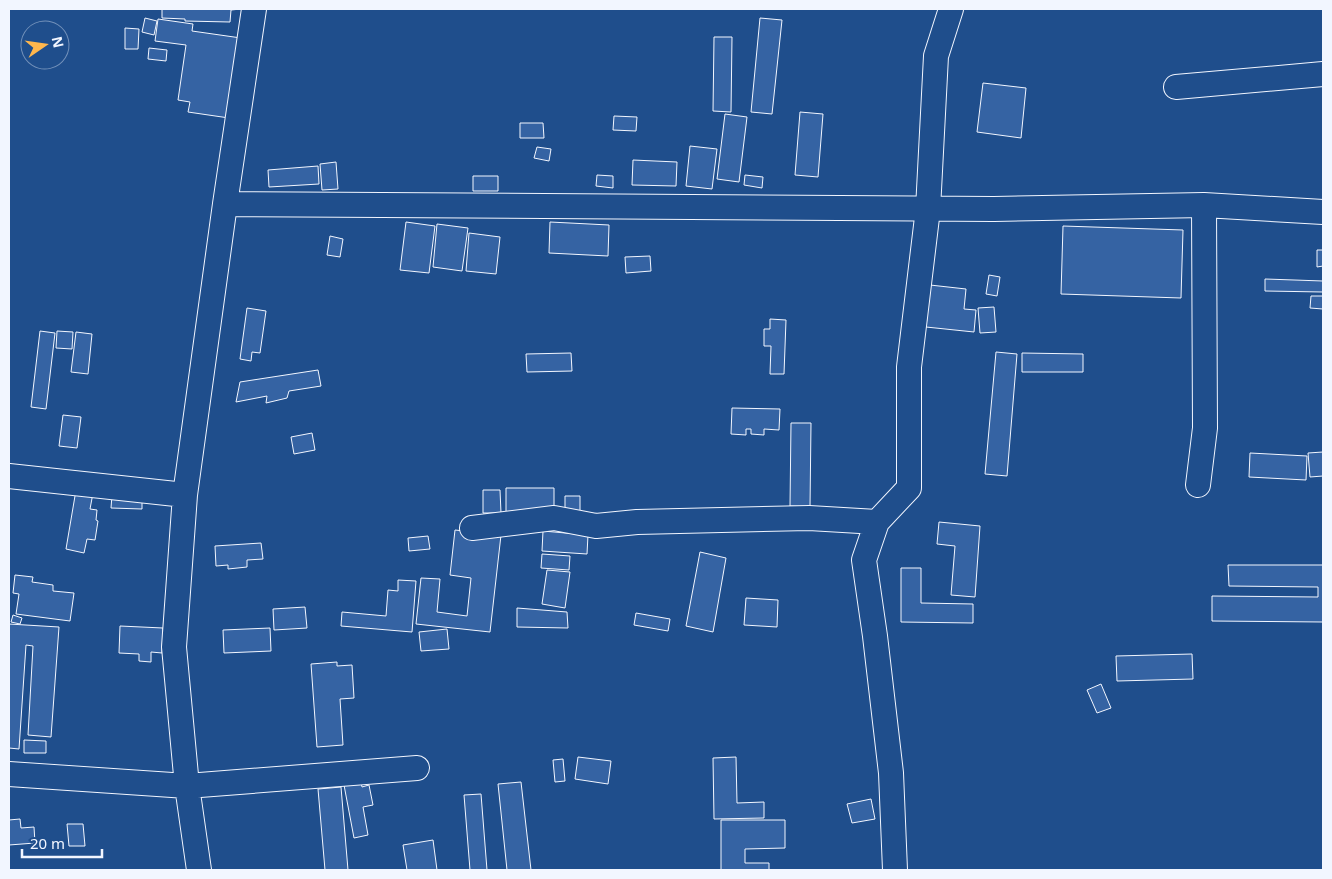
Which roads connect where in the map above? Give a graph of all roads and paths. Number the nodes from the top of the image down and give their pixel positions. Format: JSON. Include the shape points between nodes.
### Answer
{"nodes":[{"id":1,"x":254,"y":9,"type":"edge"},
{"id":2,"x":951,"y":9,"type":"edge"},
{"id":3,"x":1323,"y":74,"type":"edge"},
{"id":4,"x":1176,"y":88,"type":"dead end"},
{"id":5,"x":225,"y":204,"type":"junction"},
{"id":6,"x":1204,"y":205,"type":"junction"},
{"id":7,"x":928,"y":208,"type":"junction"},
{"id":8,"x":1323,"y":212,"type":"edge"},
{"id":9,"x":9,"y":476,"type":"edge"},
{"id":10,"x":1198,"y":485,"type":"dead end"},
{"id":11,"x":186,"y":495,"type":"junction"},
{"id":12,"x":877,"y":522,"type":"junction"},
{"id":13,"x":472,"y":528,"type":"dead end"},
{"id":14,"x":417,"y":768,"type":"dead end"},
{"id":15,"x":9,"y":774,"type":"edge"},
{"id":16,"x":187,"y":786,"type":"junction"},
{"id":17,"x":198,"y":870,"type":"edge"},
{"id":18,"x":895,"y":870,"type":"edge"}],
"edges":[{"from":1,"to":5,"type":"street"},
{"from":2,"to":7,"type":"street","via":[[936,56]]},
{"from":3,"to":4,"type":"street"},
{"from":5,"to":7,"type":"street"},
{"from":5,"to":11,"type":"street"},
{"from":6,"to":7,"type":"street"},
{"from":6,"to":8,"type":"street"},
{"from":6,"to":10,"type":"street","via":[[1205,428]]},
{"from":7,"to":12,"type":"street","via":[[909,367],[909,488]]},
{"from":9,"to":11,"type":"street"},
{"from":11,"to":16,"type":"street","via":[[174,647]]},
{"from":12,"to":13,"type":"street","via":[[809,518],[596,526],[554,518]]},
{"from":12,"to":18,"type":"street","via":[[864,560],[891,772]]},
{"from":14,"to":16,"type":"street"},
{"from":15,"to":16,"type":"street"},
{"from":16,"to":17,"type":"street"}]}
